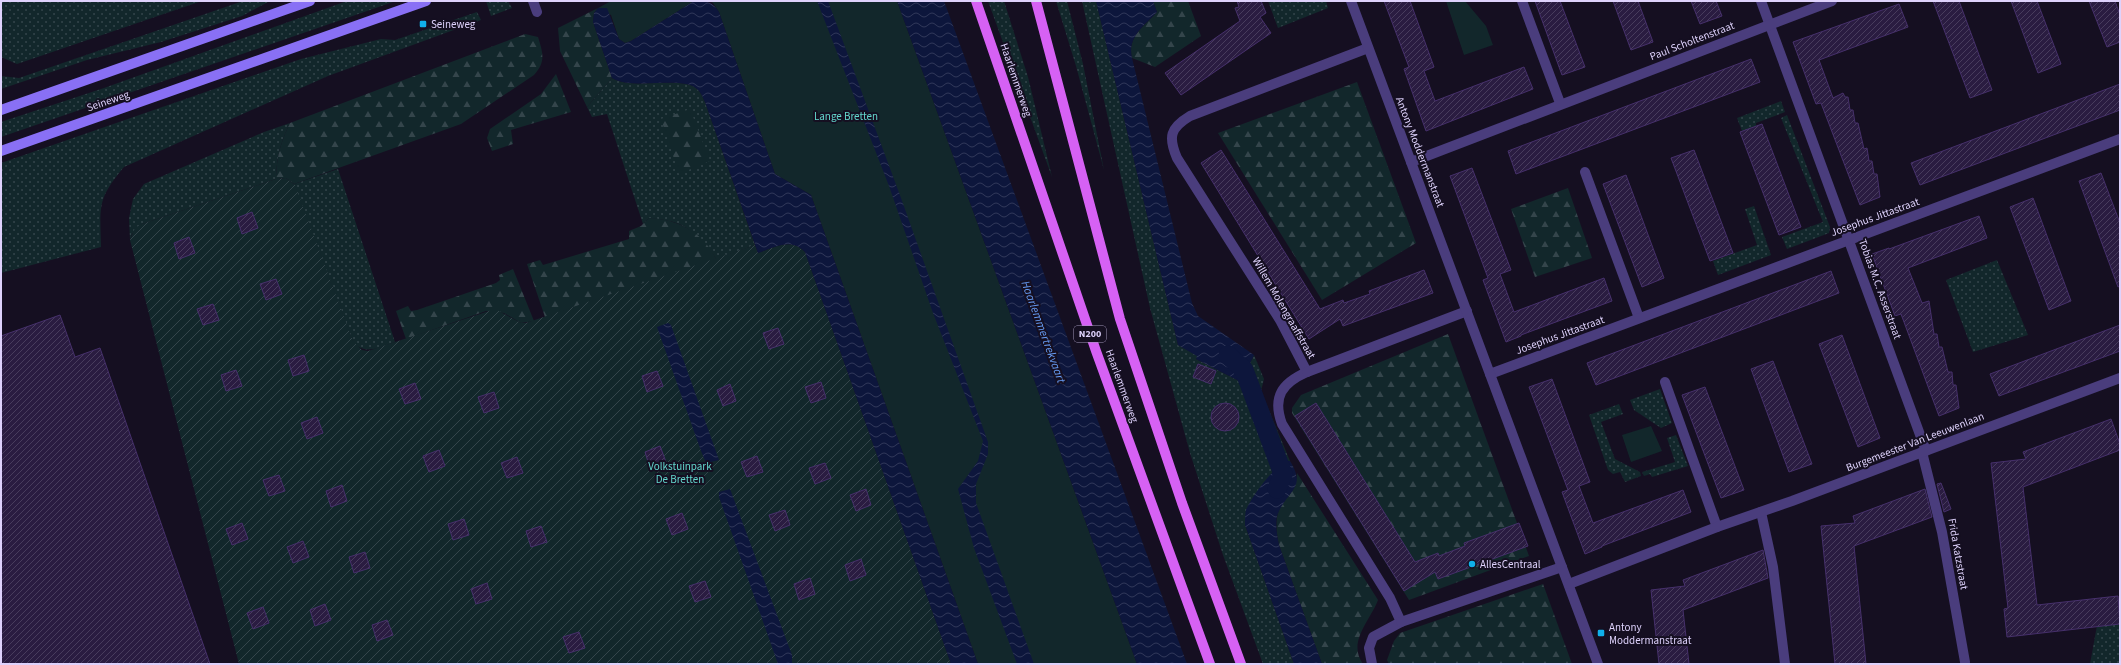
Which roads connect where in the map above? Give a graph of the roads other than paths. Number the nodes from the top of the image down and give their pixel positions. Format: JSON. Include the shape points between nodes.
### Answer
{"nodes":[{"id":1,"x":310,"y":1,"type":"edge"},
{"id":2,"x":426,"y":1,"type":"edge"},
{"id":3,"x":534,"y":1,"type":"edge"},
{"id":4,"x":976,"y":1,"type":"edge"},
{"id":5,"x":1036,"y":1,"type":"edge"},
{"id":6,"x":1351,"y":1,"type":"edge"},
{"id":7,"x":1522,"y":1,"type":"edge"},
{"id":8,"x":1761,"y":1,"type":"edge"},
{"id":9,"x":1832,"y":1,"type":"edge"},
{"id":10,"x":537,"y":12,"type":"dead end"},
{"id":11,"x":1770,"y":24,"type":"junction"},
{"id":12,"x":1368,"y":48,"type":"junction"},
{"id":13,"x":1560,"y":103,"type":"junction"},
{"id":14,"x":1,"y":110,"type":"edge"},
{"id":15,"x":2120,"y":139,"type":"edge"},
{"id":16,"x":1,"y":151,"type":"edge"},
{"id":17,"x":1411,"y":162,"type":"junction"},
{"id":18,"x":1585,"y":172,"type":"dead end"},
{"id":19,"x":1849,"y":240,"type":"junction"},
{"id":20,"x":1467,"y":311,"type":"junction"},
{"id":21,"x":1639,"y":318,"type":"junction"},
{"id":22,"x":1307,"y":372,"type":"junction"},
{"id":23,"x":1490,"y":374,"type":"junction"},
{"id":24,"x":2120,"y":378,"type":"edge"},
{"id":25,"x":1665,"y":382,"type":"dead end"},
{"id":26,"x":1924,"y":452,"type":"junction"},
{"id":27,"x":1761,"y":512,"type":"junction"},
{"id":28,"x":1717,"y":527,"type":"junction"},
{"id":29,"x":1562,"y":567,"type":"junction"},
{"id":30,"x":1569,"y":584,"type":"junction"},
{"id":31,"x":1400,"y":622,"type":"junction"},
{"id":32,"x":1965,"y":662,"type":"dead end"},
{"id":33,"x":1210,"y":664,"type":"edge"},
{"id":34,"x":1241,"y":664,"type":"edge"},
{"id":35,"x":1372,"y":664,"type":"edge"},
{"id":36,"x":1598,"y":664,"type":"edge"},
{"id":37,"x":1785,"y":664,"type":"edge"}],
"edges":[{"from":1,"to":14,"type":"main road"},
{"from":2,"to":16,"type":"main road","name":"Seineweg"},
{"from":3,"to":10,"type":"street"},
{"from":4,"to":33,"type":"main road","name":"Haarlemmerweg","number":"N200","via":[[1096,352]]},
{"from":5,"to":34,"type":"main road","name":"Haarlemmerweg","number":"N200","via":[[1120,319],[1182,503]]},
{"from":6,"to":12,"type":"street","name":"Antony Moddermanstraat"},
{"from":7,"to":13,"type":"street"},
{"from":8,"to":11,"type":"street","name":"Tobias M.C. Asserstraat"},
{"from":9,"to":11,"type":"street","name":"Paul Scholtenstraat"},
{"from":11,"to":13,"type":"street","name":"Paul Scholtenstraat"},
{"from":11,"to":19,"type":"street","name":"Tobias M.C. Asserstraat"},
{"from":12,"to":17,"type":"street","name":"Antony Moddermanstraat"},
{"from":12,"to":22,"type":"street","name":"Willem Molengraaffstraat","via":[[1190,116],[1174,129],[1172,138],[1178,158],[1280,320]]},
{"from":13,"to":17,"type":"street","name":"Paul Scholtenstraat"},
{"from":15,"to":19,"type":"street","name":"Josephus Jittastraat"},
{"from":17,"to":20,"type":"street","name":"Antony Moddermanstraat"},
{"from":18,"to":21,"type":"street"},
{"from":19,"to":21,"type":"street","name":"Josephus Jittastraat"},
{"from":19,"to":26,"type":"street","name":"Tobias M.C. Asserstraat"},
{"from":20,"to":22,"type":"street"},
{"from":20,"to":23,"type":"street","name":"Antony Moddermanstraat"},
{"from":21,"to":23,"type":"street","name":"Josephus Jittastraat"},
{"from":22,"to":31,"type":"street","name":"Willem Molengraaffstraat","via":[[1290,381],[1281,391],[1277,401],[1278,414],[1390,598]]},
{"from":23,"to":29,"type":"street","name":"Antony Moddermanstraat"},
{"from":24,"to":26,"type":"street","name":"Burgemeester Van Leeuwenlaan"},
{"from":25,"to":28,"type":"street"},
{"from":26,"to":27,"type":"street","name":"Burgemeester Van Leeuwenlaan"},
{"from":26,"to":32,"type":"street","name":"Frida Katzstraat","via":[[1942,532]]},
{"from":27,"to":28,"type":"street","name":"Burgemeester Van Leeuwenlaan"},
{"from":27,"to":37,"type":"street","via":[[1774,567]]},
{"from":28,"to":30,"type":"street","name":"Burgemeester Van Leeuwenlaan"},
{"from":29,"to":30,"type":"street","name":"Antony Moddermanstraat"},
{"from":29,"to":31,"type":"street"},
{"from":30,"to":36,"type":"street","name":"Antony Moddermanstraat"},
{"from":31,"to":35,"type":"street","via":[[1373,637],[1369,648]]}]}
